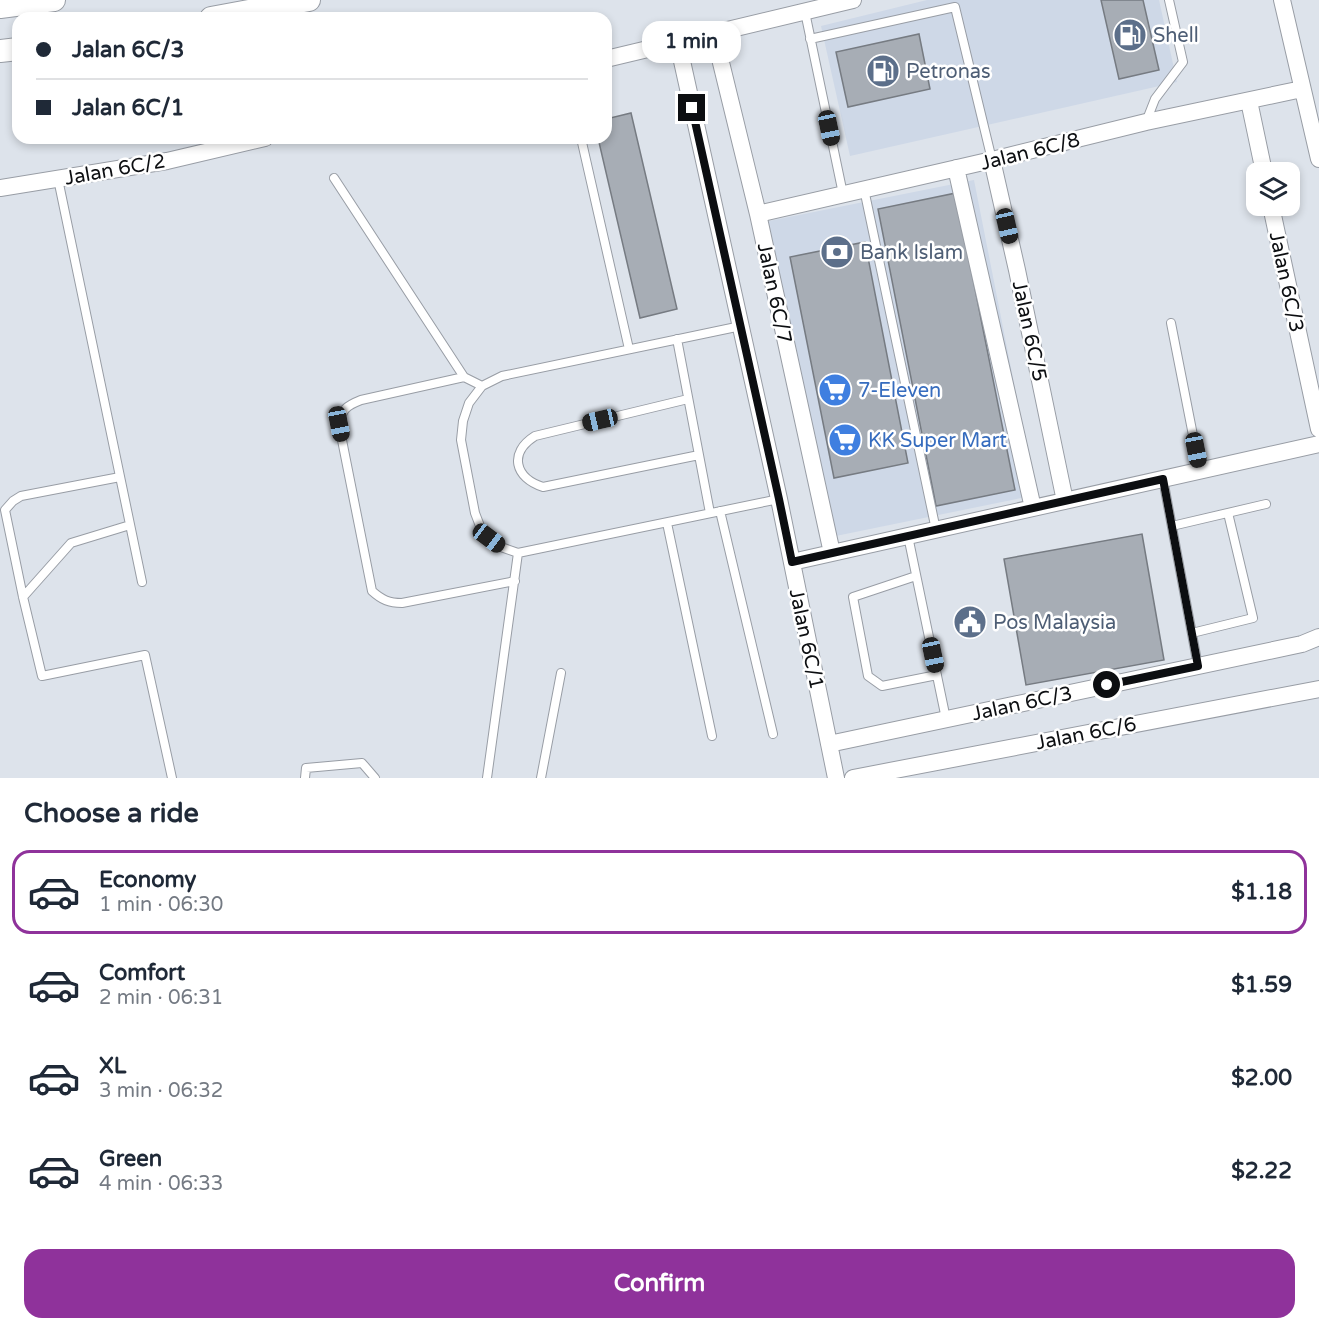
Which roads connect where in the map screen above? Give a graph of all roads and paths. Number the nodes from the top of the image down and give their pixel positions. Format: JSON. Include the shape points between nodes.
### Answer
{"nodes":[{"id":1,"x":54,"y":0,"type":"edge"},
{"id":2,"x":309,"y":0,"type":"edge"},
{"id":3,"x":853,"y":0,"type":"edge"},
{"id":4,"x":1169,"y":0,"type":"edge"},
{"id":5,"x":1282,"y":0,"type":"edge"},
{"id":6,"x":0,"y":7,"type":"edge"},
{"id":7,"x":244,"y":12,"type":"edge"},
{"id":8,"x":805,"y":12,"type":"junction"},
{"id":9,"x":714,"y":34,"type":"junction"},
{"id":10,"x":810,"y":39,"type":"junction"},
{"id":11,"x":678,"y":43,"type":"junction"},
{"id":12,"x":612,"y":58,"type":"edge"},
{"id":13,"x":1302,"y":89,"type":"junction"},
{"id":14,"x":1249,"y":101,"type":"junction"},
{"id":15,"x":1146,"y":122,"type":"junction"},
{"id":16,"x":239,"y":144,"type":"edge"},
{"id":17,"x":581,"y":144,"type":"edge"},
{"id":18,"x":1319,"y":159,"type":"edge"},
{"id":19,"x":992,"y":160,"type":"junction"},
{"id":20,"x":1262,"y":162,"type":"edge"},
{"id":21,"x":956,"y":168,"type":"junction"},
{"id":22,"x":334,"y":178,"type":"dead end"},
{"id":23,"x":58,"y":179,"type":"junction"},
{"id":24,"x":0,"y":188,"type":"edge"},
{"id":25,"x":864,"y":189,"type":"junction"},
{"id":26,"x":843,"y":194,"type":"junction"},
{"id":27,"x":758,"y":214,"type":"junction"},
{"id":28,"x":1273,"y":216,"type":"edge"},
{"id":29,"x":1171,"y":323,"type":"dead end"},
{"id":30,"x":741,"y":326,"type":"junction"},
{"id":31,"x":677,"y":339,"type":"junction"},
{"id":32,"x":629,"y":349,"type":"junction"},
{"id":33,"x":464,"y":377,"type":"junction"},
{"id":34,"x":482,"y":386,"type":"junction"},
{"id":35,"x":688,"y":399,"type":"junction"},
{"id":36,"x":1319,"y":429,"type":"edge"},
{"id":37,"x":1319,"y":444,"type":"edge"},
{"id":38,"x":699,"y":455,"type":"junction"},
{"id":39,"x":1200,"y":471,"type":"junction"},
{"id":40,"x":120,"y":477,"type":"junction"},
{"id":41,"x":1163,"y":479,"type":"junction"},
{"id":42,"x":779,"y":499,"type":"junction"},
{"id":43,"x":1065,"y":501,"type":"junction"},
{"id":44,"x":1266,"y":504,"type":"dead end"},
{"id":45,"x":1033,"y":508,"type":"junction"},
{"id":46,"x":720,"y":511,"type":"junction"},
{"id":47,"x":710,"y":513,"type":"junction"},
{"id":48,"x":1228,"y":513,"type":"junction"},
{"id":49,"x":667,"y":523,"type":"junction"},
{"id":50,"x":130,"y":525,"type":"junction"},
{"id":51,"x":1172,"y":526,"type":"junction"},
{"id":52,"x":936,"y":530,"type":"junction"},
{"id":53,"x":908,"y":536,"type":"junction"},
{"id":54,"x":518,"y":553,"type":"junction"},
{"id":55,"x":832,"y":553,"type":"junction"},
{"id":56,"x":792,"y":562,"type":"junction"},
{"id":57,"x":916,"y":576,"type":"junction"},
{"id":58,"x":515,"y":581,"type":"junction"},
{"id":59,"x":142,"y":582,"type":"dead end"},
{"id":60,"x":23,"y":597,"type":"junction"},
{"id":61,"x":1192,"y":633,"type":"junction"},
{"id":62,"x":1319,"y":637,"type":"edge"},
{"id":63,"x":1198,"y":666,"type":"junction"},
{"id":64,"x":561,"y":673,"type":"dead end"},
{"id":65,"x":937,"y":675,"type":"junction"},
{"id":66,"x":1319,"y":689,"type":"edge"},
{"id":67,"x":946,"y":719,"type":"junction"},
{"id":68,"x":774,"y":734,"type":"dead end"},
{"id":69,"x":712,"y":736,"type":"dead end"},
{"id":70,"x":829,"y":744,"type":"junction"},
{"id":71,"x":172,"y":778,"type":"edge"},
{"id":72,"x":305,"y":778,"type":"edge"},
{"id":73,"x":375,"y":778,"type":"edge"},
{"id":74,"x":488,"y":778,"type":"edge"},
{"id":75,"x":541,"y":778,"type":"edge"},
{"id":76,"x":836,"y":778,"type":"edge"},
{"id":77,"x":853,"y":778,"type":"edge"}],
"edges":[{"from":1,"to":6,"type":"main road"},
{"from":2,"to":7,"type":"main road"},
{"from":3,"to":8,"type":"street"},
{"from":4,"to":15,"type":"lane","via":[[1183,62],[1155,99]]},
{"from":5,"to":13,"type":"street"},
{"from":8,"to":9,"type":"street"},
{"from":8,"to":10,"type":"lane"},
{"from":9,"to":11,"type":"street"},
{"from":9,"to":27,"type":"street","name":"Jalan 6C/7"},
{"from":10,"to":19,"type":"lane","via":[[955,8]]},
{"from":10,"to":26,"type":"lane"},
{"from":11,"to":12,"type":"street"},
{"from":11,"to":30,"type":"street","name":"Jalan 6C/1"},
{"from":13,"to":14,"type":"street","name":"Jalan 6C/8"},
{"from":13,"to":18,"type":"street"},
{"from":14,"to":15,"type":"street","name":"Jalan 6C/8"},
{"from":14,"to":20,"type":"street"},
{"from":15,"to":19,"type":"street","name":"Jalan 6C/8"},
{"from":16,"to":23,"type":"street","name":"Jalan 6C/2"},
{"from":17,"to":32,"type":"lane"},
{"from":19,"to":21,"type":"street","name":"Jalan 6C/8"},
{"from":19,"to":43,"type":"street","name":"Jalan 6C/5"},
{"from":21,"to":25,"type":"street","name":"Jalan 6C/8"},
{"from":21,"to":45,"type":"street","name":"Jalan 6C/5"},
{"from":22,"to":33,"type":"lane"},
{"from":23,"to":24,"type":"street","name":"Jalan 6C/2"},
{"from":23,"to":40,"type":"lane"},
{"from":25,"to":26,"type":"street","name":"Jalan 6C/8"},
{"from":25,"to":52,"type":"lane"},
{"from":26,"to":27,"type":"street","name":"Jalan 6C/8"},
{"from":27,"to":55,"type":"street","name":"Jalan 6C/7"},
{"from":28,"to":36,"type":"street","name":"Jalan 6C/3"},
{"from":29,"to":39,"type":"lane"},
{"from":30,"to":31,"type":"lane"},
{"from":30,"to":42,"type":"street","name":"Jalan 6C/1"},
{"from":31,"to":32,"type":"lane"},
{"from":31,"to":35,"type":"lane"},
{"from":32,"to":34,"type":"lane","via":[[502,376]]},
{"from":33,"to":34,"type":"lane"},
{"from":33,"to":58,"type":"lane","via":[[361,400],[341,414],[339,424],[372,591],[381,600],[402,603]]},
{"from":34,"to":54,"type":"lane","via":[[469,403],[461,440],[475,513],[489,538]]},
{"from":35,"to":38,"type":"lane"},
{"from":35,"to":38,"type":"lane","via":[[535,436],[525,442],[518,465],[522,476],[543,487]]},
{"from":37,"to":39,"type":"street"},
{"from":38,"to":47,"type":"lane"},
{"from":39,"to":41,"type":"street"},
{"from":40,"to":50,"type":"lane"},
{"from":40,"to":60,"type":"lane","via":[[21,496],[5,510]]},
{"from":41,"to":43,"type":"street"},
{"from":41,"to":51,"type":"lane"},
{"from":42,"to":46,"type":"lane"},
{"from":42,"to":56,"type":"street","name":"Jalan 6C/1"},
{"from":43,"to":45,"type":"street"},
{"from":44,"to":48,"type":"lane"},
{"from":45,"to":52,"type":"street"},
{"from":46,"to":47,"type":"lane"},
{"from":46,"to":68,"type":"lane"},
{"from":47,"to":49,"type":"lane"},
{"from":48,"to":51,"type":"lane"},
{"from":48,"to":61,"type":"lane","via":[[1253,618]]},
{"from":49,"to":54,"type":"lane"},
{"from":49,"to":69,"type":"lane"},
{"from":50,"to":59,"type":"lane"},
{"from":50,"to":60,"type":"lane","via":[[71,543]]},
{"from":51,"to":61,"type":"lane"},
{"from":52,"to":53,"type":"street"},
{"from":53,"to":55,"type":"street"},
{"from":53,"to":57,"type":"lane"},
{"from":54,"to":58,"type":"lane"},
{"from":55,"to":56,"type":"street"},
{"from":56,"to":70,"type":"street","name":"Jalan 6C/1"},
{"from":57,"to":65,"type":"lane"},
{"from":57,"to":65,"type":"lane","via":[[853,597],[868,676],[882,686]]},
{"from":58,"to":74,"type":"lane"},
{"from":60,"to":71,"type":"lane","via":[[42,676],[145,655]]},
{"from":61,"to":63,"type":"lane"},
{"from":62,"to":63,"type":"street","name":"Jalan 6C/3"},
{"from":63,"to":67,"type":"street","name":"Jalan 6C/3"},
{"from":64,"to":75,"type":"lane"},
{"from":65,"to":67,"type":"lane"},
{"from":66,"to":77,"type":"street","name":"Jalan 6C/6"},
{"from":67,"to":70,"type":"street","name":"Jalan 6C/3"},
{"from":70,"to":76,"type":"street","name":"Jalan 6C/1"},
{"from":72,"to":73,"type":"lane","via":[[306,768],[362,763]]}]}
